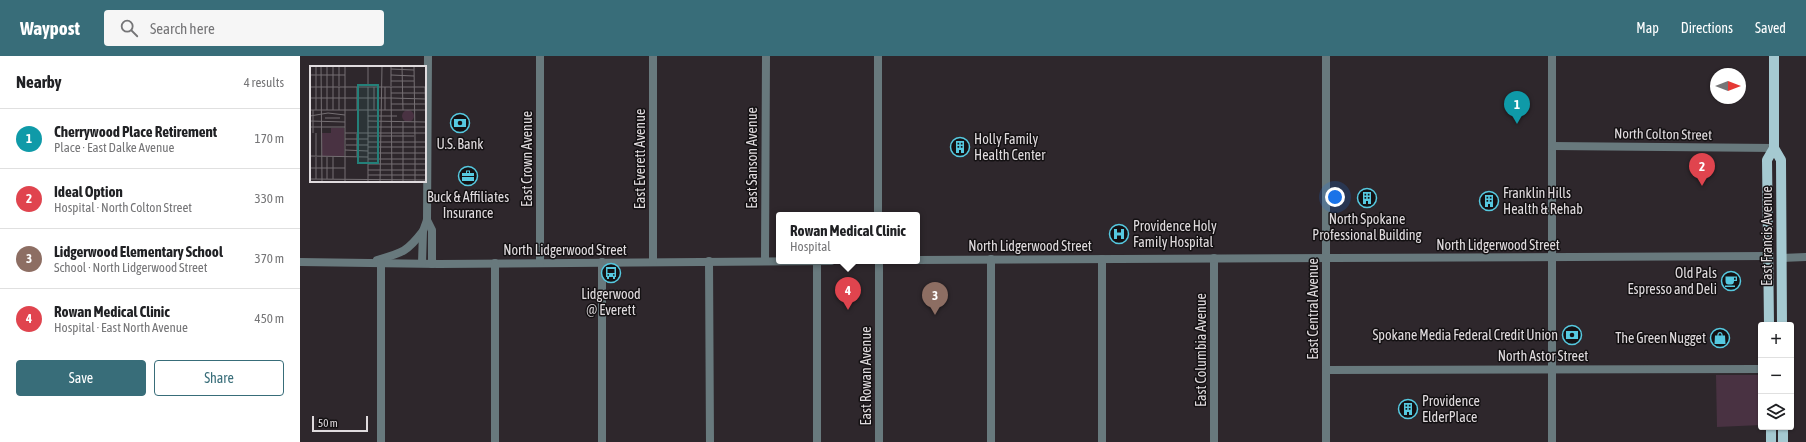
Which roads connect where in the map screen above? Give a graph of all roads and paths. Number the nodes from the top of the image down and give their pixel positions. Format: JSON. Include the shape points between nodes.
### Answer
{"nodes":[{"id":1,"x":428,"y":56,"type":"edge"},
{"id":2,"x":540,"y":56,"type":"edge"},
{"id":3,"x":653,"y":56,"type":"edge"},
{"id":4,"x":766,"y":56,"type":"edge"},
{"id":5,"x":878,"y":56,"type":"edge"},
{"id":6,"x":1326,"y":56,"type":"edge"},
{"id":7,"x":1552,"y":56,"type":"edge"},
{"id":8,"x":1774,"y":56,"type":"edge"},
{"id":9,"x":1552,"y":146,"type":"junction"},
{"id":10,"x":1774,"y":148,"type":"junction"},
{"id":11,"x":878,"y":212,"type":"edge"},
{"id":12,"x":427,"y":220,"type":"junction"},
{"id":13,"x":1767,"y":223,"type":"junction"},
{"id":14,"x":423,"y":231,"type":"junction"},
{"id":15,"x":1767,"y":256,"type":"junction"},
{"id":16,"x":1214,"y":258,"type":"junction"},
{"id":17,"x":1326,"y":258,"type":"junction"},
{"id":18,"x":1552,"y":258,"type":"junction"},
{"id":19,"x":1781,"y":258,"type":"junction"},
{"id":20,"x":1806,"y":258,"type":"edge"},
{"id":21,"x":991,"y":259,"type":"junction"},
{"id":22,"x":1102,"y":259,"type":"junction"},
{"id":23,"x":920,"y":260,"type":"edge"},
{"id":24,"x":709,"y":261,"type":"junction"},
{"id":25,"x":765,"y":261,"type":"junction"},
{"id":26,"x":776,"y":261,"type":"edge"},
{"id":27,"x":300,"y":262,"type":"edge"},
{"id":28,"x":369,"y":262,"type":"junction"},
{"id":29,"x":602,"y":262,"type":"junction"},
{"id":30,"x":653,"y":262,"type":"junction"},
{"id":31,"x":381,"y":263,"type":"junction"},
{"id":32,"x":422,"y":263,"type":"junction"},
{"id":33,"x":495,"y":263,"type":"junction"},
{"id":34,"x":540,"y":263,"type":"junction"},
{"id":35,"x":432,"y":264,"type":"junction"},
{"id":36,"x":817,"y":264,"type":"edge"},
{"id":37,"x":879,"y":264,"type":"edge"},
{"id":38,"x":1782,"y":298,"type":"junction"},
{"id":39,"x":1769,"y":322,"type":"edge"},
{"id":40,"x":1782,"y":322,"type":"edge"},
{"id":41,"x":1552,"y":369,"type":"junction"},
{"id":42,"x":1758,"y":369,"type":"edge"},
{"id":43,"x":1326,"y":370,"type":"junction"},
{"id":44,"x":1771,"y":430,"type":"edge"},
{"id":45,"x":1783,"y":430,"type":"edge"},
{"id":46,"x":381,"y":442,"type":"edge"},
{"id":47,"x":495,"y":442,"type":"edge"},
{"id":48,"x":602,"y":442,"type":"edge"},
{"id":49,"x":710,"y":442,"type":"edge"},
{"id":50,"x":817,"y":442,"type":"edge"},
{"id":51,"x":879,"y":442,"type":"edge"},
{"id":52,"x":991,"y":442,"type":"edge"},
{"id":53,"x":1102,"y":442,"type":"edge"},
{"id":54,"x":1214,"y":442,"type":"edge"},
{"id":55,"x":1326,"y":442,"type":"edge"},
{"id":56,"x":1552,"y":442,"type":"edge"},
{"id":57,"x":1771,"y":442,"type":"edge"},
{"id":58,"x":1783,"y":442,"type":"edge"}],
"edges":[{"from":1,"to":12,"type":"street"},
{"from":2,"to":34,"type":"street","name":"East Crown Avenue"},
{"from":3,"to":30,"type":"street","name":"East Everett Avenue"},
{"from":4,"to":25,"type":"street","name":"East Sanson Avenue"},
{"from":5,"to":11,"type":"street"},
{"from":6,"to":17,"type":"street","name":"East Central Avenue"},
{"from":7,"to":9,"type":"street"},
{"from":8,"to":10,"type":"main road","name":"East Francis Avenue"},
{"from":9,"to":10,"type":"street","name":"North Colton Street"},
{"from":9,"to":18,"type":"street"},
{"from":10,"to":13,"type":"main road","name":"East Francis Avenue","via":[[1767,160]]},
{"from":10,"to":19,"type":"main road","name":"East Francis Avenue","via":[[1781,160]]},
{"from":12,"to":14,"type":"street"},
{"from":12,"to":35,"type":"street","via":[[432,230]]},
{"from":13,"to":15,"type":"main road","name":"East Francis Avenue"},
{"from":13,"to":19,"type":"main road","via":[[1772,245]]},
{"from":14,"to":28,"type":"street","via":[[408,249]]},
{"from":14,"to":32,"type":"street"},
{"from":15,"to":18,"type":"street","name":"North Lidgerwood Street"},
{"from":15,"to":38,"type":"main road","via":[[1774,265]]},
{"from":15,"to":39,"type":"main road","name":"East Francis Avenue"},
{"from":16,"to":17,"type":"street","name":"North Lidgerwood Street"},
{"from":16,"to":22,"type":"street","name":"North Lidgerwood Street"},
{"from":16,"to":54,"type":"street","name":"East Columbia Avenue"},
{"from":17,"to":18,"type":"street","name":"North Lidgerwood Street"},
{"from":17,"to":43,"type":"street","name":"East Central Avenue"},
{"from":18,"to":41,"type":"street"},
{"from":19,"to":20,"type":"street"},
{"from":19,"to":38,"type":"main road","name":"East Francis Avenue"},
{"from":21,"to":22,"type":"street","name":"North Lidgerwood Street"},
{"from":21,"to":23,"type":"street","name":"North Lidgerwood Street"},
{"from":21,"to":52,"type":"street"},
{"from":22,"to":53,"type":"street"},
{"from":24,"to":25,"type":"street","name":"North Lidgerwood Street"},
{"from":24,"to":30,"type":"street","name":"North Lidgerwood Street"},
{"from":24,"to":49,"type":"street"},
{"from":25,"to":26,"type":"street","name":"North Lidgerwood Street"},
{"from":27,"to":28,"type":"street","name":"North Lidgerwood Street"},
{"from":28,"to":31,"type":"street","name":"North Lidgerwood Street"},
{"from":29,"to":30,"type":"street","name":"North Lidgerwood Street"},
{"from":29,"to":34,"type":"street","name":"North Lidgerwood Street"},
{"from":29,"to":48,"type":"street"},
{"from":31,"to":32,"type":"street","name":"North Lidgerwood Street"},
{"from":31,"to":46,"type":"street"},
{"from":32,"to":35,"type":"street","name":"North Lidgerwood Street"},
{"from":33,"to":34,"type":"street","name":"North Lidgerwood Street"},
{"from":33,"to":35,"type":"street","name":"North Lidgerwood Street"},
{"from":33,"to":47,"type":"street"},
{"from":36,"to":50,"type":"street"},
{"from":37,"to":51,"type":"street","name":"East Rowan Avenue"},
{"from":38,"to":40,"type":"main road","name":"East Francis Avenue"},
{"from":41,"to":42,"type":"street","name":"North Astor Street"},
{"from":41,"to":43,"type":"street","name":"North Astor Street"},
{"from":41,"to":56,"type":"street"},
{"from":43,"to":55,"type":"street","name":"East Central Avenue"},
{"from":44,"to":57,"type":"main road"},
{"from":45,"to":58,"type":"main road"}]}
